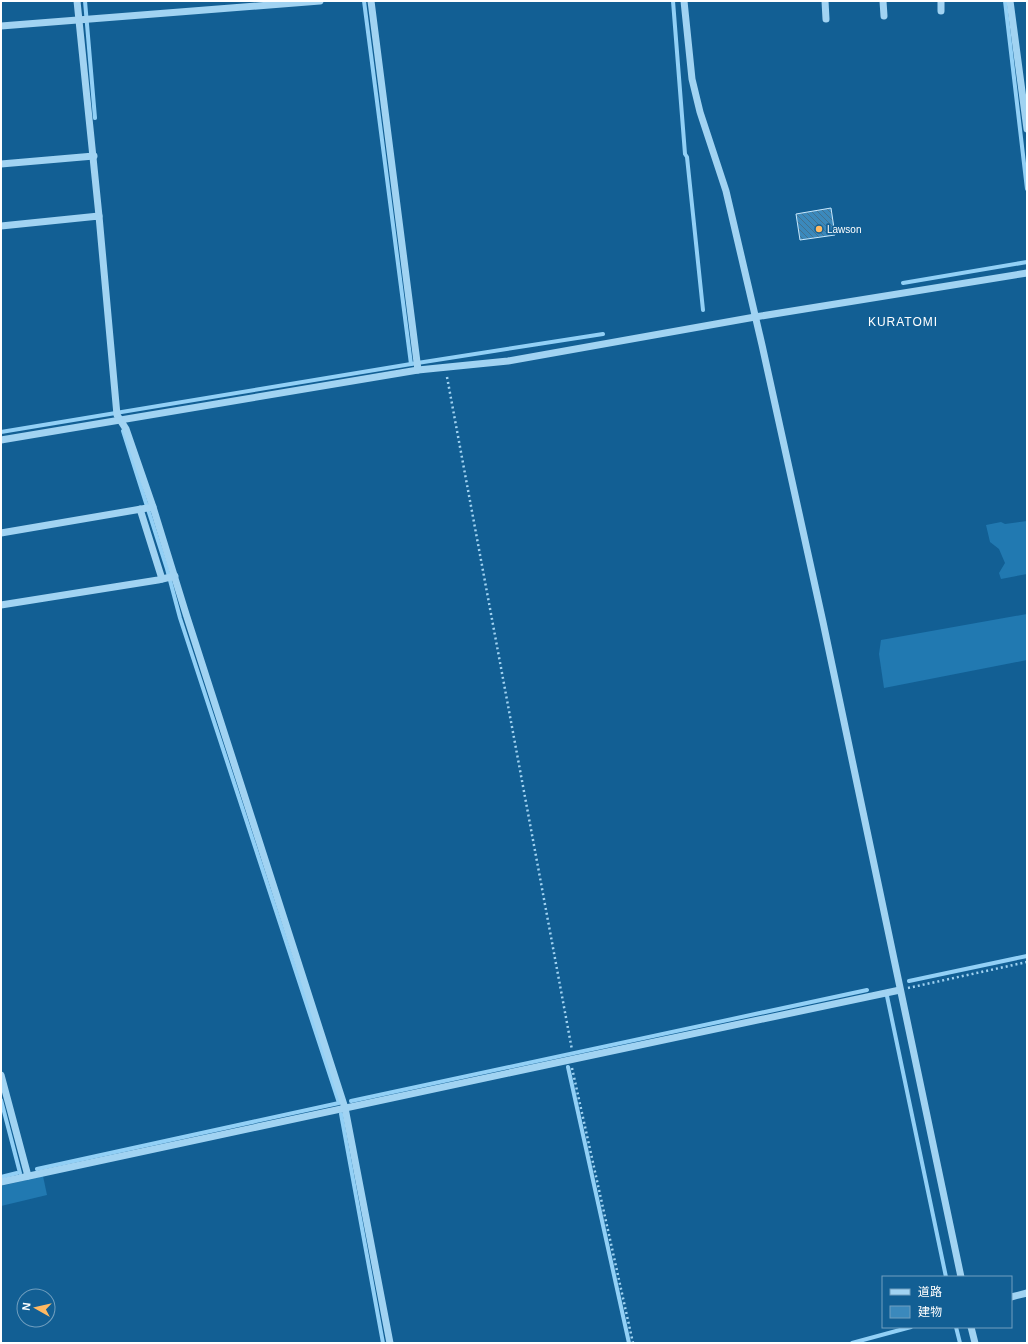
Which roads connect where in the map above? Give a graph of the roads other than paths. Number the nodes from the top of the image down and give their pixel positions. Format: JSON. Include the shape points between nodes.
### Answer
{"nodes":[{"id":1,"x":77,"y":1,"type":"edge"},
{"id":2,"x":320,"y":1,"type":"edge"},
{"id":3,"x":371,"y":1,"type":"edge"},
{"id":4,"x":684,"y":1,"type":"edge"},
{"id":5,"x":825,"y":1,"type":"edge"},
{"id":6,"x":883,"y":1,"type":"edge"},
{"id":7,"x":941,"y":1,"type":"edge"},
{"id":8,"x":1010,"y":1,"type":"edge"},
{"id":9,"x":941,"y":11,"type":"dead end"},
{"id":10,"x":884,"y":16,"type":"dead end"},
{"id":11,"x":84,"y":19,"type":"junction"},
{"id":12,"x":826,"y":19,"type":"dead end"},
{"id":13,"x":1,"y":26,"type":"edge"},
{"id":14,"x":1027,"y":129,"type":"edge"},
{"id":15,"x":94,"y":156,"type":"junction"},
{"id":16,"x":1,"y":164,"type":"edge"},
{"id":17,"x":99,"y":216,"type":"junction"},
{"id":18,"x":1,"y":226,"type":"edge"},
{"id":19,"x":1027,"y":273,"type":"edge"},
{"id":20,"x":755,"y":317,"type":"junction"},
{"id":21,"x":417,"y":366,"type":"junction"},
{"id":22,"x":118,"y":415,"type":"junction"},
{"id":23,"x":1,"y":440,"type":"edge"},
{"id":24,"x":146,"y":508,"type":"junction"},
{"id":25,"x":1,"y":533,"type":"edge"},
{"id":26,"x":168,"y":577,"type":"junction"},
{"id":27,"x":1,"y":605,"type":"edge"},
{"id":28,"x":900,"y":990,"type":"junction"},
{"id":29,"x":1,"y":1076,"type":"edge"},
{"id":30,"x":346,"y":1108,"type":"junction"},
{"id":31,"x":28,"y":1176,"type":"junction"},
{"id":32,"x":1,"y":1182,"type":"edge"},
{"id":33,"x":961,"y":1276,"type":"edge"},
{"id":34,"x":1027,"y":1293,"type":"edge"},
{"id":35,"x":1012,"y":1297,"type":"edge"},
{"id":36,"x":971,"y":1328,"type":"edge"},
{"id":37,"x":390,"y":1343,"type":"edge"},
{"id":38,"x":975,"y":1343,"type":"edge"}],
"edges":[{"from":1,"to":11,"type":"street"},
{"from":2,"to":11,"type":"street"},
{"from":3,"to":21,"type":"street"},
{"from":4,"to":20,"type":"street","via":[[692,79],[726,191]]},
{"from":5,"to":12,"type":"street"},
{"from":6,"to":10,"type":"street"},
{"from":7,"to":9,"type":"street"},
{"from":8,"to":14,"type":"street"},
{"from":11,"to":13,"type":"street"},
{"from":11,"to":15,"type":"street"},
{"from":15,"to":16,"type":"street"},
{"from":15,"to":17,"type":"street"},
{"from":17,"to":18,"type":"street"},
{"from":17,"to":22,"type":"street"},
{"from":19,"to":20,"type":"street"},
{"from":20,"to":21,"type":"street","via":[[508,361],[445,367]]},
{"from":20,"to":28,"type":"street","via":[[823,622]]},
{"from":21,"to":22,"type":"street"},
{"from":22,"to":23,"type":"street"},
{"from":22,"to":24,"type":"street","via":[[126,429]]},
{"from":24,"to":25,"type":"street"},
{"from":24,"to":26,"type":"street"},
{"from":24,"to":26,"type":"street"},
{"from":26,"to":27,"type":"street"},
{"from":26,"to":30,"type":"street","via":[[186,614]]},
{"from":28,"to":30,"type":"street"},
{"from":28,"to":33,"type":"street"},
{"from":29,"to":31,"type":"street"},
{"from":30,"to":31,"type":"street"},
{"from":30,"to":37,"type":"street"},
{"from":31,"to":32,"type":"street"},
{"from":34,"to":35,"type":"street"},
{"from":36,"to":38,"type":"street"}]}
